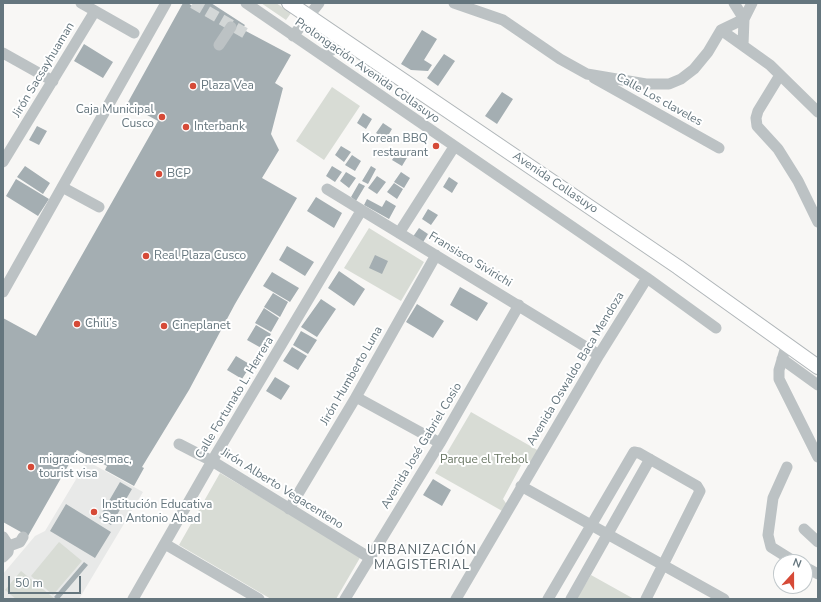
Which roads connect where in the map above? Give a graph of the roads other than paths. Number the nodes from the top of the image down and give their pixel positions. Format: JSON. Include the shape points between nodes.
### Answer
{"nodes":[{"id":1,"x":81,"y":3,"type":"edge"},
{"id":2,"x":166,"y":3,"type":"edge"},
{"id":3,"x":246,"y":3,"type":"edge"},
{"id":4,"x":289,"y":3,"type":"edge"},
{"id":5,"x":318,"y":3,"type":"edge"},
{"id":6,"x":454,"y":3,"type":"edge"},
{"id":7,"x":476,"y":3,"type":"edge"},
{"id":8,"x":734,"y":3,"type":"edge"},
{"id":9,"x":752,"y":3,"type":"edge"},
{"id":10,"x":95,"y":11,"type":"junction"},
{"id":11,"x":308,"y":16,"type":"junction"},
{"id":12,"x":744,"y":19,"type":"junction"},
{"id":13,"x":503,"y":20,"type":"junction"},
{"id":14,"x":230,"y":27,"type":"dead end"},
{"id":15,"x":721,"y":30,"type":"junction"},
{"id":16,"x":134,"y":34,"type":"dead end"},
{"id":17,"x":293,"y":36,"type":"junction"},
{"id":18,"x":347,"y":42,"type":"junction"},
{"id":19,"x":743,"y":44,"type":"junction"},
{"id":20,"x":219,"y":45,"type":"dead end"},
{"id":21,"x":3,"y":53,"type":"edge"},
{"id":22,"x":322,"y":55,"type":"junction"},
{"id":23,"x":587,"y":74,"type":"junction"},
{"id":24,"x":780,"y":75,"type":"junction"},
{"id":25,"x":53,"y":81,"type":"junction"},
{"id":26,"x":818,"y":112,"type":"edge"},
{"id":27,"x":454,"y":147,"type":"junction"},
{"id":28,"x":719,"y":148,"type":"dead end"},
{"id":29,"x":4,"y":159,"type":"edge"},
{"id":30,"x":62,"y":187,"type":"junction"},
{"id":31,"x":327,"y":189,"type":"dead end"},
{"id":32,"x":99,"y":207,"type":"dead end"},
{"id":33,"x":361,"y":210,"type":"junction"},
{"id":34,"x":818,"y":222,"type":"edge"},
{"id":35,"x":399,"y":233,"type":"junction"},
{"id":36,"x":436,"y":255,"type":"junction"},
{"id":37,"x":646,"y":278,"type":"junction"},
{"id":38,"x":3,"y":292,"type":"edge"},
{"id":39,"x":519,"y":305,"type":"junction"},
{"id":40,"x":716,"y":328,"type":"dead end"},
{"id":41,"x":787,"y":343,"type":"junction"},
{"id":42,"x":599,"y":355,"type":"junction"},
{"id":43,"x":782,"y":359,"type":"junction"},
{"id":44,"x":818,"y":367,"type":"edge"},
{"id":45,"x":818,"y":385,"type":"edge"},
{"id":46,"x":356,"y":397,"type":"junction"},
{"id":47,"x":440,"y":443,"type":"junction"},
{"id":48,"x":179,"y":444,"type":"dead end"},
{"id":49,"x":818,"y":457,"type":"edge"},
{"id":50,"x":650,"y":460,"type":"junction"},
{"id":51,"x":212,"y":461,"type":"junction"},
{"id":52,"x":787,"y":467,"type":"dead end"},
{"id":53,"x":521,"y":486,"type":"junction"},
{"id":54,"x":289,"y":509,"type":"junction"},
{"id":55,"x":591,"y":525,"type":"junction"},
{"id":56,"x":804,"y":529,"type":"dead end"},
{"id":57,"x":608,"y":535,"type":"junction"},
{"id":58,"x":24,"y":537,"type":"dead end"},
{"id":59,"x":6,"y":542,"type":"edge"},
{"id":60,"x":818,"y":542,"type":"edge"},
{"id":61,"x":165,"y":544,"type":"junction"},
{"id":62,"x":782,"y":554,"type":"edge"},
{"id":63,"x":3,"y":557,"type":"edge"},
{"id":64,"x":370,"y":558,"type":"junction"},
{"id":65,"x":664,"y":566,"type":"junction"},
{"id":66,"x":132,"y":599,"type":"edge"},
{"id":67,"x":259,"y":599,"type":"edge"},
{"id":68,"x":346,"y":599,"type":"edge"},
{"id":69,"x":456,"y":599,"type":"edge"},
{"id":70,"x":548,"y":599,"type":"edge"},
{"id":71,"x":571,"y":599,"type":"edge"},
{"id":72,"x":646,"y":599,"type":"edge"},
{"id":73,"x":724,"y":599,"type":"edge"}],
"edges":[{"from":1,"to":10,"type":"street"},
{"from":2,"to":30,"type":"street"},
{"from":3,"to":17,"type":"street","name":"Prolongación Avenida Collasuyo"},
{"from":4,"to":11,"type":"main road","name":"Avenida Collasuyo"},
{"from":5,"to":11,"type":"street"},
{"from":6,"to":13,"type":"street"},
{"from":7,"to":13,"type":"street"},
{"from":8,"to":12,"type":"street"},
{"from":9,"to":12,"type":"street"},
{"from":10,"to":16,"type":"street"},
{"from":10,"to":25,"type":"street","name":"Jirón Sacsayhuaman"},
{"from":11,"to":17,"type":"street"},
{"from":11,"to":18,"type":"main road","name":"Avenida Collasuyo"},
{"from":12,"to":15,"type":"street"},
{"from":12,"to":19,"type":"street"},
{"from":13,"to":23,"type":"street","name":"Calle Los claveles"},
{"from":14,"to":20,"type":"street"},
{"from":15,"to":19,"type":"street"},
{"from":15,"to":23,"type":"street","via":[[694,69],[682,79],[669,84],[646,84]]},
{"from":17,"to":22,"type":"street","name":"Prolongación Avenida Collasuyo"},
{"from":18,"to":22,"type":"street"},
{"from":18,"to":41,"type":"main road","name":"Avenida Collasuyo"},
{"from":19,"to":24,"type":"street"},
{"from":21,"to":25,"type":"street"},
{"from":22,"to":27,"type":"street","name":"Prolongación Avenida Collasuyo"},
{"from":23,"to":28,"type":"street","name":"Calle Los claveles"},
{"from":24,"to":26,"type":"street"},
{"from":24,"to":34,"type":"street","via":[[758,111],[757,126],[778,149],[798,181]]},
{"from":25,"to":29,"type":"street","name":"Jirón Sacsayhuaman"},
{"from":27,"to":35,"type":"street"},
{"from":27,"to":37,"type":"street","name":"Prolongación Avenida Collasuyo"},
{"from":30,"to":32,"type":"street"},
{"from":30,"to":38,"type":"street"},
{"from":31,"to":33,"type":"street","name":"Fransisco Sivirichi"},
{"from":33,"to":35,"type":"street","name":"Fransisco Sivirichi"},
{"from":33,"to":51,"type":"street","name":"Calle Fortunato L. Herrera"},
{"from":35,"to":36,"type":"street","name":"Fransisco Sivirichi"},
{"from":36,"to":39,"type":"street","name":"Fransisco Sivirichi"},
{"from":36,"to":46,"type":"street","name":"Jirón Humberto Luna"},
{"from":37,"to":40,"type":"street","name":"Prolongación Avenida Collasuyo"},
{"from":37,"to":42,"type":"street","name":"Avenida Oswaldo Baca Mendoza"},
{"from":39,"to":42,"type":"street","name":"Fransisco Sivirichi"},
{"from":39,"to":47,"type":"street","name":"Avenida José Gabriel Cosio"},
{"from":41,"to":43,"type":"street"},
{"from":41,"to":44,"type":"main road","name":"Avenida Collasuyo"},
{"from":42,"to":53,"type":"street","name":"Avenida Oswaldo Baca Mendoza"},
{"from":43,"to":45,"type":"street"},
{"from":43,"to":49,"type":"street","via":[[779,379]]},
{"from":46,"to":47,"type":"street"},
{"from":46,"to":54,"type":"street","name":"Jirón Humberto Luna"},
{"from":47,"to":64,"type":"street","name":"Avenida José Gabriel Cosio"},
{"from":48,"to":51,"type":"street","name":"Jirón Alberto Vegacenteno"},
{"from":50,"to":55,"type":"street","via":[[634,452]]},
{"from":50,"to":57,"type":"street"},
{"from":50,"to":65,"type":"street","via":[[697,486],[700,491]]},
{"from":51,"to":54,"type":"street","name":"Jirón Alberto Vegacenteno"},
{"from":51,"to":61,"type":"street","name":"Calle Fortunato L. Herrera"},
{"from":52,"to":62,"type":"street","via":[[773,498],[768,535],[771,547]]},
{"from":53,"to":55,"type":"street"},
{"from":53,"to":69,"type":"street","name":"Avenida Oswaldo Baca Mendoza"},
{"from":54,"to":64,"type":"street","name":"Jirón Alberto Vegacenteno"},
{"from":55,"to":57,"type":"street"},
{"from":55,"to":70,"type":"street"},
{"from":56,"to":60,"type":"street"},
{"from":57,"to":65,"type":"street"},
{"from":57,"to":71,"type":"street"},
{"from":58,"to":59,"type":"street","via":[[20,542]]},
{"from":59,"to":63,"type":"street","via":[[8,552]]},
{"from":61,"to":66,"type":"street","name":"Calle Fortunato L. Herrera"},
{"from":61,"to":67,"type":"street"},
{"from":64,"to":68,"type":"street","name":"Avenida José Gabriel Cosio"},
{"from":65,"to":72,"type":"street"},
{"from":65,"to":73,"type":"street"}]}
